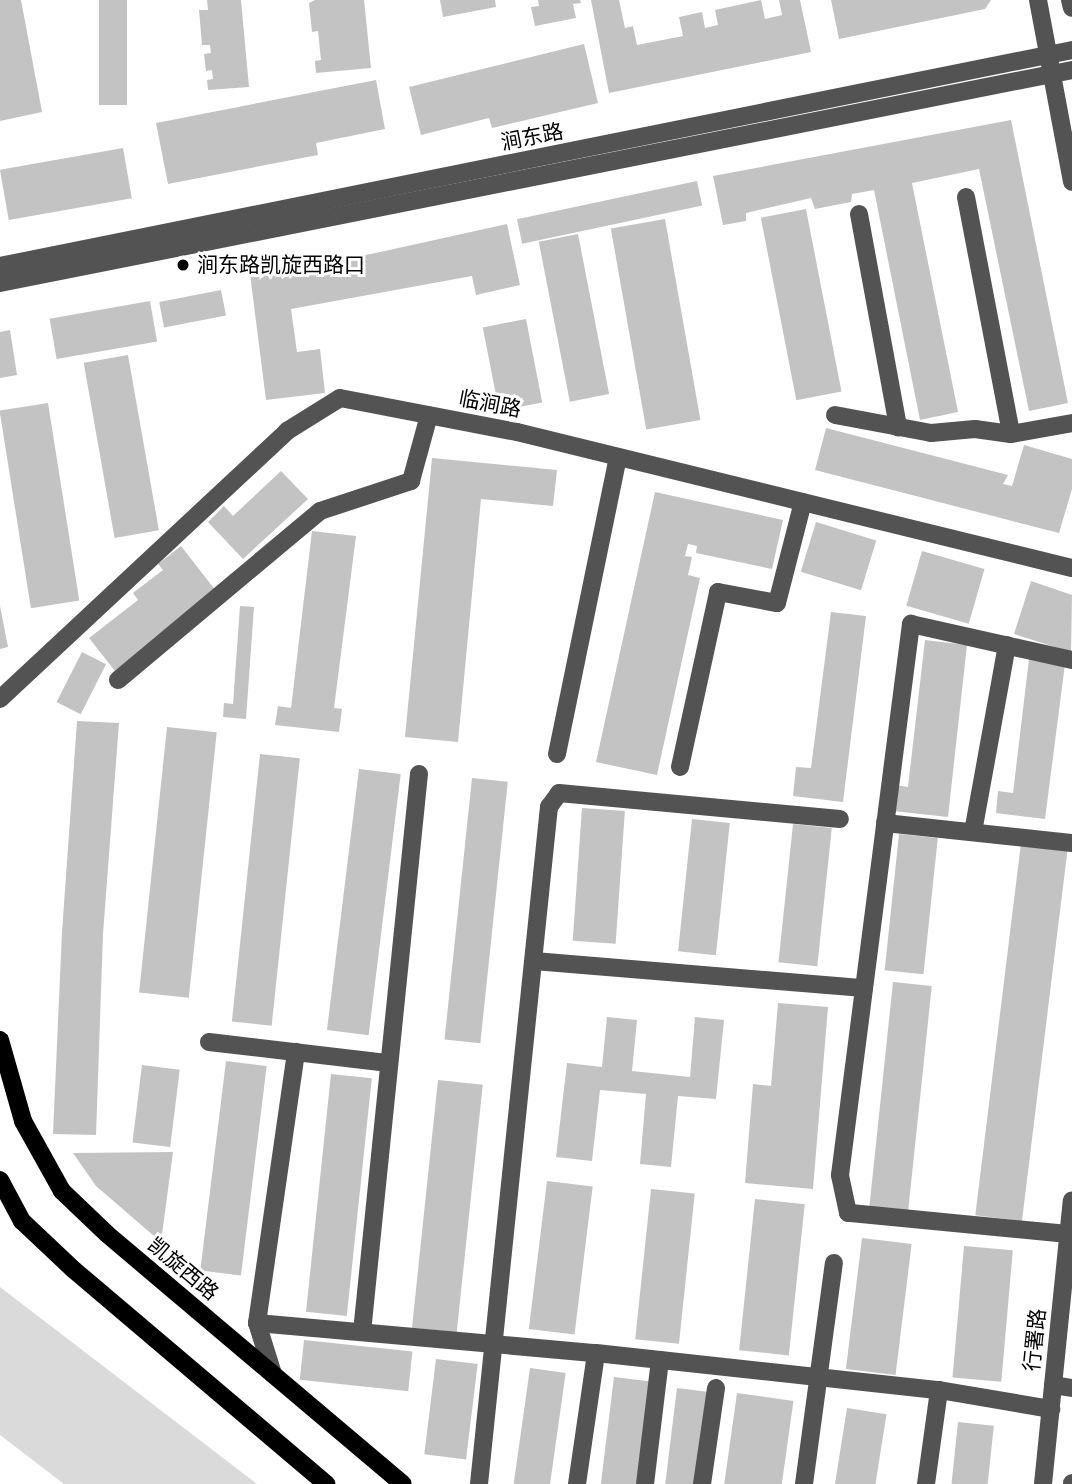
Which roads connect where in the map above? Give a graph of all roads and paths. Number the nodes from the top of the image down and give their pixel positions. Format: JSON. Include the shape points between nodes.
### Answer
{"nodes":[{"id":1,"x":1038,"y":0,"type":"edge"},
{"id":2,"x":1070,"y":0,"type":"edge"},
{"id":3,"x":1072,"y":8,"type":"edge"},
{"id":4,"x":1072,"y":50,"type":"edge"},
{"id":5,"x":1050,"y":65,"type":"junction"},
{"id":6,"x":1072,"y":70,"type":"edge"},
{"id":7,"x":1072,"y":182,"type":"edge"},
{"id":8,"x":966,"y":197,"type":"dead end"},
{"id":9,"x":859,"y":214,"type":"dead end"},
{"id":10,"x":0,"y":267,"type":"edge"},
{"id":11,"x":0,"y":283,"type":"edge"},
{"id":12,"x":429,"y":415,"type":"junction"},
{"id":13,"x":835,"y":415,"type":"dead end"},
{"id":14,"x":1072,"y":423,"type":"edge"},
{"id":15,"x":898,"y":427,"type":"junction"},
{"id":16,"x":1011,"y":434,"type":"junction"},
{"id":17,"x":618,"y":457,"type":"junction"},
{"id":18,"x":803,"y":502,"type":"junction"},
{"id":19,"x":1072,"y":568,"type":"edge"},
{"id":20,"x":1007,"y":645,"type":"junction"},
{"id":21,"x":1072,"y":660,"type":"edge"},
{"id":22,"x":118,"y":680,"type":"dead end"},
{"id":23,"x":0,"y":699,"type":"edge"},
{"id":24,"x":557,"y":754,"type":"dead end"},
{"id":25,"x":680,"y":766,"type":"dead end"},
{"id":26,"x":419,"y":774,"type":"dead end"},
{"id":27,"x":840,"y":819,"type":"dead end"},
{"id":28,"x":885,"y":823,"type":"junction"},
{"id":29,"x":973,"y":832,"type":"junction"},
{"id":30,"x":1072,"y":843,"type":"edge"},
{"id":31,"x":534,"y":961,"type":"junction"},
{"id":32,"x":864,"y":988,"type":"junction"},
{"id":33,"x":0,"y":1040,"type":"edge"},
{"id":34,"x":209,"y":1042,"type":"dead end"},
{"id":35,"x":296,"y":1052,"type":"junction"},
{"id":36,"x":389,"y":1063,"type":"junction"},
{"id":37,"x":0,"y":1180,"type":"edge"},
{"id":38,"x":0,"y":1196,"type":"edge"},
{"id":39,"x":1072,"y":1200,"type":"edge"},
{"id":40,"x":22,"y":1221,"type":"junction"},
{"id":41,"x":1068,"y":1234,"type":"junction"},
{"id":42,"x":834,"y":1262,"type":"dead end"},
{"id":43,"x":257,"y":1323,"type":"junction"},
{"id":44,"x":362,"y":1332,"type":"junction"},
{"id":45,"x":496,"y":1344,"type":"junction"},
{"id":46,"x":596,"y":1353,"type":"junction"},
{"id":47,"x":660,"y":1360,"type":"junction"},
{"id":48,"x":273,"y":1374,"type":"junction"},
{"id":49,"x":818,"y":1377,"type":"junction"},
{"id":50,"x":1053,"y":1385,"type":"junction"},
{"id":51,"x":716,"y":1388,"type":"dead end"},
{"id":52,"x":1072,"y":1388,"type":"edge"},
{"id":53,"x":939,"y":1390,"type":"junction"},
{"id":54,"x":1051,"y":1409,"type":"junction"},
{"id":55,"x":326,"y":1484,"type":"edge"},
{"id":56,"x":402,"y":1484,"type":"edge"},
{"id":57,"x":479,"y":1484,"type":"edge"},
{"id":58,"x":577,"y":1484,"type":"edge"},
{"id":59,"x":645,"y":1484,"type":"edge"},
{"id":60,"x":702,"y":1484,"type":"edge"},
{"id":61,"x":804,"y":1484,"type":"edge"},
{"id":62,"x":926,"y":1484,"type":"edge"},
{"id":63,"x":1043,"y":1484,"type":"edge"}],
"edges":[{"from":1,"to":5,"type":"street"},
{"from":2,"to":3,"type":"street"},
{"from":4,"to":5,"type":"street","name":"涧东路"},
{"from":5,"to":6,"type":"street","name":"涧东路"},
{"from":5,"to":7,"type":"street"},
{"from":5,"to":10,"type":"street","name":"涧东路"},
{"from":5,"to":11,"type":"street","name":"涧东路"},
{"from":8,"to":16,"type":"street"},
{"from":9,"to":15,"type":"street"},
{"from":12,"to":17,"type":"street","name":"临涧路"},
{"from":12,"to":22,"type":"street","via":[[411,481],[320,511]]},
{"from":12,"to":23,"type":"street","name":"临涧路","via":[[340,398],[287,431]]},
{"from":13,"to":15,"type":"street"},
{"from":14,"to":16,"type":"street"},
{"from":15,"to":16,"type":"street","via":[[931,433],[975,429]]},
{"from":17,"to":18,"type":"street","name":"临涧路"},
{"from":17,"to":24,"type":"street"},
{"from":18,"to":19,"type":"street","name":"临涧路"},
{"from":18,"to":25,"type":"street","via":[[778,603],[718,592]]},
{"from":20,"to":21,"type":"street"},
{"from":20,"to":28,"type":"street","via":[[911,624]]},
{"from":20,"to":29,"type":"street"},
{"from":26,"to":36,"type":"street"},
{"from":27,"to":31,"type":"street","via":[[559,793],[549,807]]},
{"from":28,"to":29,"type":"street"},
{"from":28,"to":32,"type":"street"},
{"from":29,"to":30,"type":"street"},
{"from":31,"to":32,"type":"street"},
{"from":31,"to":45,"type":"street"},
{"from":32,"to":41,"type":"street","via":[[840,1175],[848,1213]]},
{"from":33,"to":48,"type":"main road","name":"凯旋西路","via":[[23,1121],[62,1191]]},
{"from":34,"to":35,"type":"street"},
{"from":35,"to":36,"type":"street"},
{"from":35,"to":43,"type":"street"},
{"from":36,"to":44,"type":"street"},
{"from":37,"to":40,"type":"main road"},
{"from":38,"to":40,"type":"street"},
{"from":39,"to":41,"type":"street","name":"行署路"},
{"from":40,"to":55,"type":"main road"},
{"from":41,"to":50,"type":"street","name":"行署路"},
{"from":42,"to":49,"type":"street"},
{"from":43,"to":44,"type":"street"},
{"from":43,"to":48,"type":"street"},
{"from":44,"to":45,"type":"street"},
{"from":45,"to":46,"type":"street"},
{"from":45,"to":57,"type":"street"},
{"from":46,"to":47,"type":"street"},
{"from":46,"to":58,"type":"street"},
{"from":47,"to":49,"type":"street"},
{"from":47,"to":59,"type":"street"},
{"from":48,"to":56,"type":"main road","name":"凯旋西路"},
{"from":49,"to":53,"type":"street"},
{"from":49,"to":61,"type":"street"},
{"from":50,"to":52,"type":"street"},
{"from":50,"to":54,"type":"street","name":"行署路"},
{"from":51,"to":60,"type":"street"},
{"from":53,"to":54,"type":"street"},
{"from":53,"to":62,"type":"street"},
{"from":54,"to":63,"type":"street","name":"行署路"}]}
